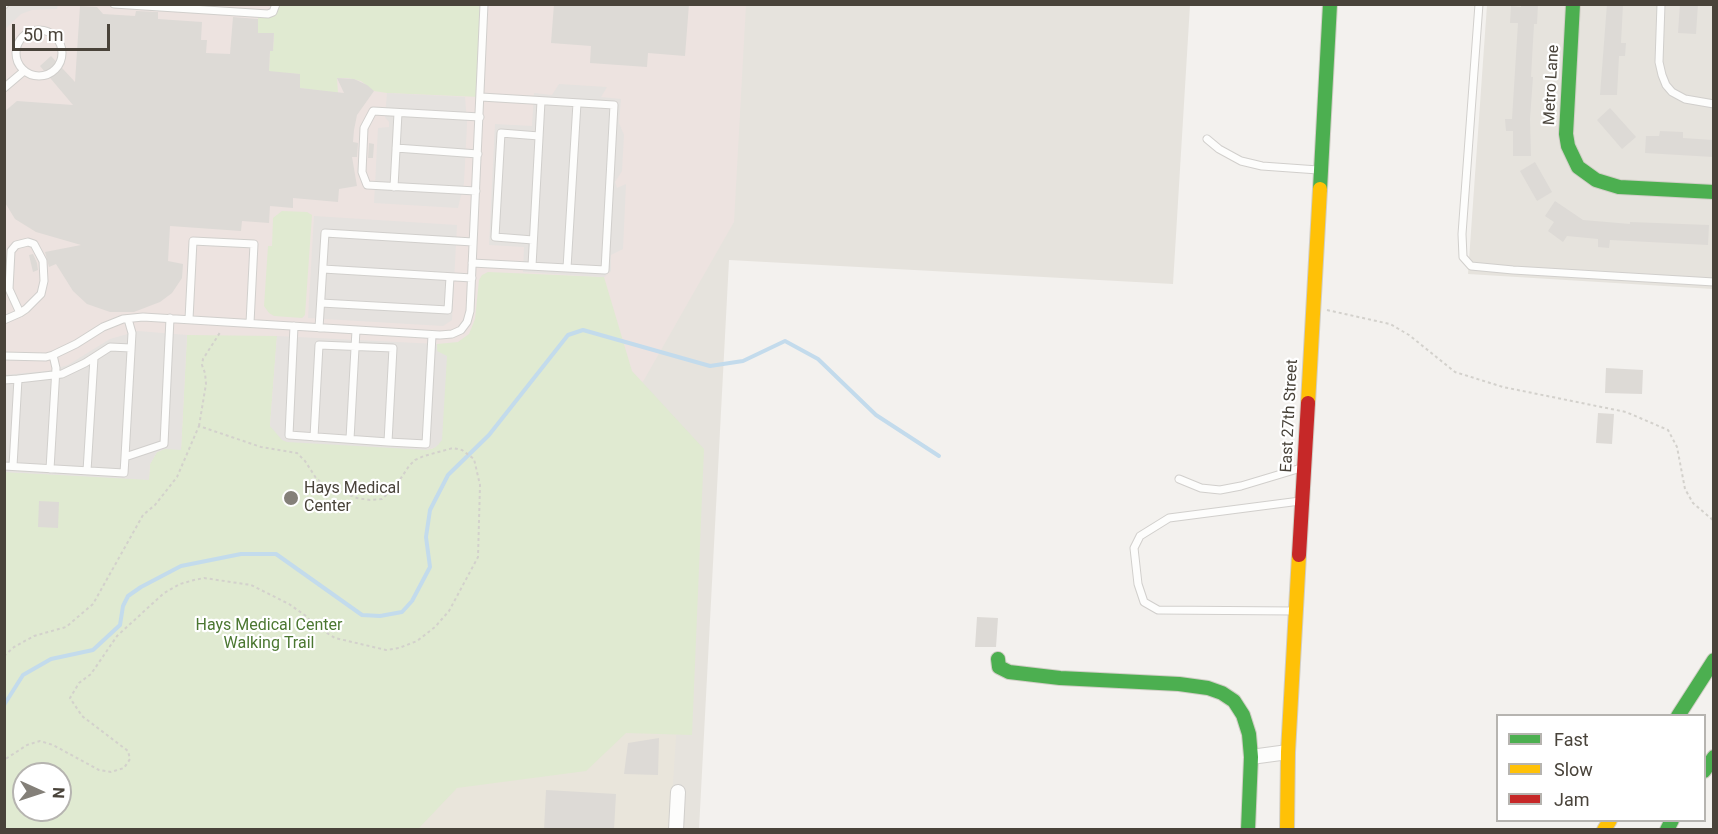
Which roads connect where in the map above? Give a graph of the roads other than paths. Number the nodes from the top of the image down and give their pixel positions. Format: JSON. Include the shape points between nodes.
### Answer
{"nodes":[{"id":1,"x":114,"y":4,"type":"edge"},
{"id":2,"x":276,"y":4,"type":"edge"},
{"id":3,"x":484,"y":4,"type":"edge"},
{"id":4,"x":1330,"y":4,"type":"edge"},
{"id":5,"x":1479,"y":4,"type":"edge"},
{"id":6,"x":1573,"y":4,"type":"edge"},
{"id":7,"x":1661,"y":4,"type":"edge"},
{"id":8,"x":173,"y":7,"type":"edge"},
{"id":9,"x":24,"y":71,"type":"junction"},
{"id":10,"x":4,"y":88,"type":"edge"},
{"id":11,"x":481,"y":97,"type":"junction"},
{"id":12,"x":541,"y":101,"type":"junction"},
{"id":13,"x":577,"y":103,"type":"junction"},
{"id":14,"x":1713,"y":104,"type":"edge"},
{"id":15,"x":398,"y":113,"type":"junction"},
{"id":16,"x":480,"y":117,"type":"junction"},
{"id":17,"x":539,"y":136,"type":"junction"},
{"id":18,"x":1207,"y":140,"type":"dead end"},
{"id":19,"x":396,"y":148,"type":"junction"},
{"id":20,"x":478,"y":154,"type":"junction"},
{"id":21,"x":1321,"y":170,"type":"junction"},
{"id":22,"x":394,"y":187,"type":"junction"},
{"id":23,"x":476,"y":191,"type":"junction"},
{"id":24,"x":1713,"y":192,"type":"edge"},
{"id":25,"x":533,"y":240,"type":"junction"},
{"id":26,"x":473,"y":242,"type":"junction"},
{"id":27,"x":472,"y":263,"type":"junction"},
{"id":28,"x":531,"y":266,"type":"junction"},
{"id":29,"x":567,"y":268,"type":"junction"},
{"id":30,"x":323,"y":269,"type":"junction"},
{"id":31,"x":450,"y":277,"type":"junction"},
{"id":32,"x":471,"y":278,"type":"junction"},
{"id":33,"x":1713,"y":282,"type":"edge"},
{"id":34,"x":321,"y":303,"type":"junction"},
{"id":35,"x":20,"y":313,"type":"junction"},
{"id":36,"x":170,"y":318,"type":"junction"},
{"id":37,"x":128,"y":319,"type":"junction"},
{"id":38,"x":4,"y":320,"type":"edge"},
{"id":39,"x":189,"y":320,"type":"junction"},
{"id":40,"x":250,"y":323,"type":"junction"},
{"id":41,"x":294,"y":326,"type":"junction"},
{"id":42,"x":320,"y":328,"type":"junction"},
{"id":43,"x":356,"y":330,"type":"junction"},
{"id":44,"x":432,"y":334,"type":"junction"},
{"id":45,"x":355,"y":347,"type":"junction"},
{"id":46,"x":131,"y":348,"type":"junction"},
{"id":47,"x":4,"y":356,"type":"edge"},
{"id":48,"x":53,"y":356,"type":"junction"},
{"id":49,"x":94,"y":358,"type":"junction"},
{"id":50,"x":56,"y":375,"type":"junction"},
{"id":51,"x":18,"y":378,"type":"junction"},
{"id":52,"x":4,"y":380,"type":"edge"},
{"id":53,"x":314,"y":437,"type":"junction"},
{"id":54,"x":350,"y":439,"type":"junction"},
{"id":55,"x":388,"y":442,"type":"junction"},
{"id":56,"x":125,"y":457,"type":"junction"},
{"id":57,"x":9,"y":466,"type":"edge"},
{"id":58,"x":1304,"y":467,"type":"junction"},
{"id":59,"x":50,"y":469,"type":"junction"},
{"id":60,"x":87,"y":471,"type":"junction"},
{"id":61,"x":1179,"y":479,"type":"dead end"},
{"id":62,"x":1302,"y":500,"type":"junction"},
{"id":63,"x":1296,"y":611,"type":"junction"},
{"id":64,"x":998,"y":659,"type":"dead end"},
{"id":65,"x":1713,"y":660,"type":"edge"},
{"id":66,"x":1679,"y":714,"type":"edge"},
{"id":67,"x":1288,"y":752,"type":"junction"},
{"id":68,"x":1251,"y":757,"type":"junction"},
{"id":69,"x":678,"y":792,"type":"dead end"},
{"id":70,"x":676,"y":830,"type":"edge"},
{"id":71,"x":1248,"y":830,"type":"edge"},
{"id":72,"x":1287,"y":830,"type":"edge"}],
"edges":[{"from":1,"to":8,"type":"lane"},
{"from":2,"to":8,"type":"lane","via":[[268,14]]},
{"from":3,"to":11,"type":"lane"},
{"from":4,"to":21,"type":"main road","name":"East 27th Street"},
{"from":5,"to":33,"type":"lane","via":[[1463,257],[1471,266]]},
{"from":6,"to":24,"type":"main road","name":"Metro Lane","via":[[1566,134],[1578,167],[1596,180],[1619,187]]},
{"from":7,"to":14,"type":"lane","via":[[1659,62],[1666,85],[1685,99]]},
{"from":9,"to":9,"type":"lane","via":[[36,77],[57,68],[62,46],[52,34],[39,30],[21,38],[16,58]]},
{"from":9,"to":10,"type":"lane"},
{"from":11,"to":12,"type":"lane"},
{"from":11,"to":16,"type":"lane"},
{"from":12,"to":13,"type":"lane"},
{"from":12,"to":17,"type":"lane"},
{"from":13,"to":29,"type":"lane"},
{"from":13,"to":29,"type":"lane","via":[[614,105],[605,270]]},
{"from":15,"to":16,"type":"lane"},
{"from":15,"to":19,"type":"lane"},
{"from":15,"to":22,"type":"lane","via":[[373,111],[365,123],[363,150],[365,183]]},
{"from":16,"to":20,"type":"lane"},
{"from":17,"to":25,"type":"lane"},
{"from":17,"to":25,"type":"lane","via":[[501,133],[495,226],[495,237]]},
{"from":18,"to":21,"type":"lane","via":[[1241,161]]},
{"from":19,"to":20,"type":"lane"},
{"from":19,"to":22,"type":"lane"},
{"from":20,"to":23,"type":"lane"},
{"from":21,"to":58,"type":"main road","name":"East 27th Street"},
{"from":22,"to":23,"type":"lane"},
{"from":23,"to":26,"type":"lane"},
{"from":25,"to":28,"type":"lane"},
{"from":26,"to":27,"type":"lane"},
{"from":26,"to":30,"type":"lane","via":[[325,233]]},
{"from":27,"to":28,"type":"lane"},
{"from":27,"to":32,"type":"lane"},
{"from":28,"to":29,"type":"lane"},
{"from":30,"to":31,"type":"lane"},
{"from":30,"to":34,"type":"lane"},
{"from":31,"to":32,"type":"lane"},
{"from":31,"to":34,"type":"lane","via":[[448,310]]},
{"from":32,"to":44,"type":"lane","via":[[470,311],[464,326],[452,334]]},
{"from":34,"to":42,"type":"lane"},
{"from":35,"to":35,"type":"lane","via":[[37,300],[44,281],[40,255],[34,244],[28,242],[11,251],[9,289]]},
{"from":35,"to":38,"type":"lane"},
{"from":36,"to":37,"type":"lane"},
{"from":36,"to":39,"type":"lane"},
{"from":36,"to":56,"type":"lane","via":[[164,444]]},
{"from":37,"to":46,"type":"lane"},
{"from":37,"to":48,"type":"lane","via":[[103,327]]},
{"from":39,"to":40,"type":"lane"},
{"from":39,"to":40,"type":"lane","via":[[193,241],[254,244]]},
{"from":40,"to":41,"type":"lane"},
{"from":41,"to":42,"type":"lane"},
{"from":41,"to":53,"type":"lane","via":[[289,435]]},
{"from":42,"to":43,"type":"lane"},
{"from":43,"to":44,"type":"lane"},
{"from":43,"to":45,"type":"lane"},
{"from":44,"to":55,"type":"lane","via":[[426,444]]},
{"from":45,"to":53,"type":"lane","via":[[319,345]]},
{"from":45,"to":54,"type":"lane"},
{"from":45,"to":55,"type":"lane","via":[[393,348]]},
{"from":46,"to":49,"type":"lane","via":[[111,347]]},
{"from":46,"to":56,"type":"lane"},
{"from":47,"to":48,"type":"lane"},
{"from":48,"to":50,"type":"lane"},
{"from":49,"to":50,"type":"lane"},
{"from":49,"to":60,"type":"lane"},
{"from":50,"to":51,"type":"lane"},
{"from":50,"to":59,"type":"lane"},
{"from":51,"to":52,"type":"lane"},
{"from":51,"to":57,"type":"lane"},
{"from":53,"to":54,"type":"lane"},
{"from":54,"to":55,"type":"lane"},
{"from":56,"to":60,"type":"lane","via":[[124,473]]},
{"from":57,"to":59,"type":"lane"},
{"from":58,"to":61,"type":"lane","via":[[1220,490],[1200,488]]},
{"from":58,"to":62,"type":"main road","name":"East 27th Street"},
{"from":59,"to":60,"type":"lane"},
{"from":62,"to":63,"type":"main road","name":"East 27th Street"},
{"from":62,"to":63,"type":"lane","via":[[1169,518],[1140,536],[1134,548],[1144,602],[1158,610]]},
{"from":63,"to":67,"type":"main road","name":"East 27th Street"},
{"from":64,"to":68,"type":"main road","via":[[999,667],[1009,672],[1179,684],[1222,693],[1244,715]]},
{"from":65,"to":66,"type":"main road"},
{"from":67,"to":68,"type":"street"},
{"from":67,"to":72,"type":"main road","name":"East 27th Street"},
{"from":68,"to":71,"type":"main road"},
{"from":69,"to":70,"type":"street"}]}
